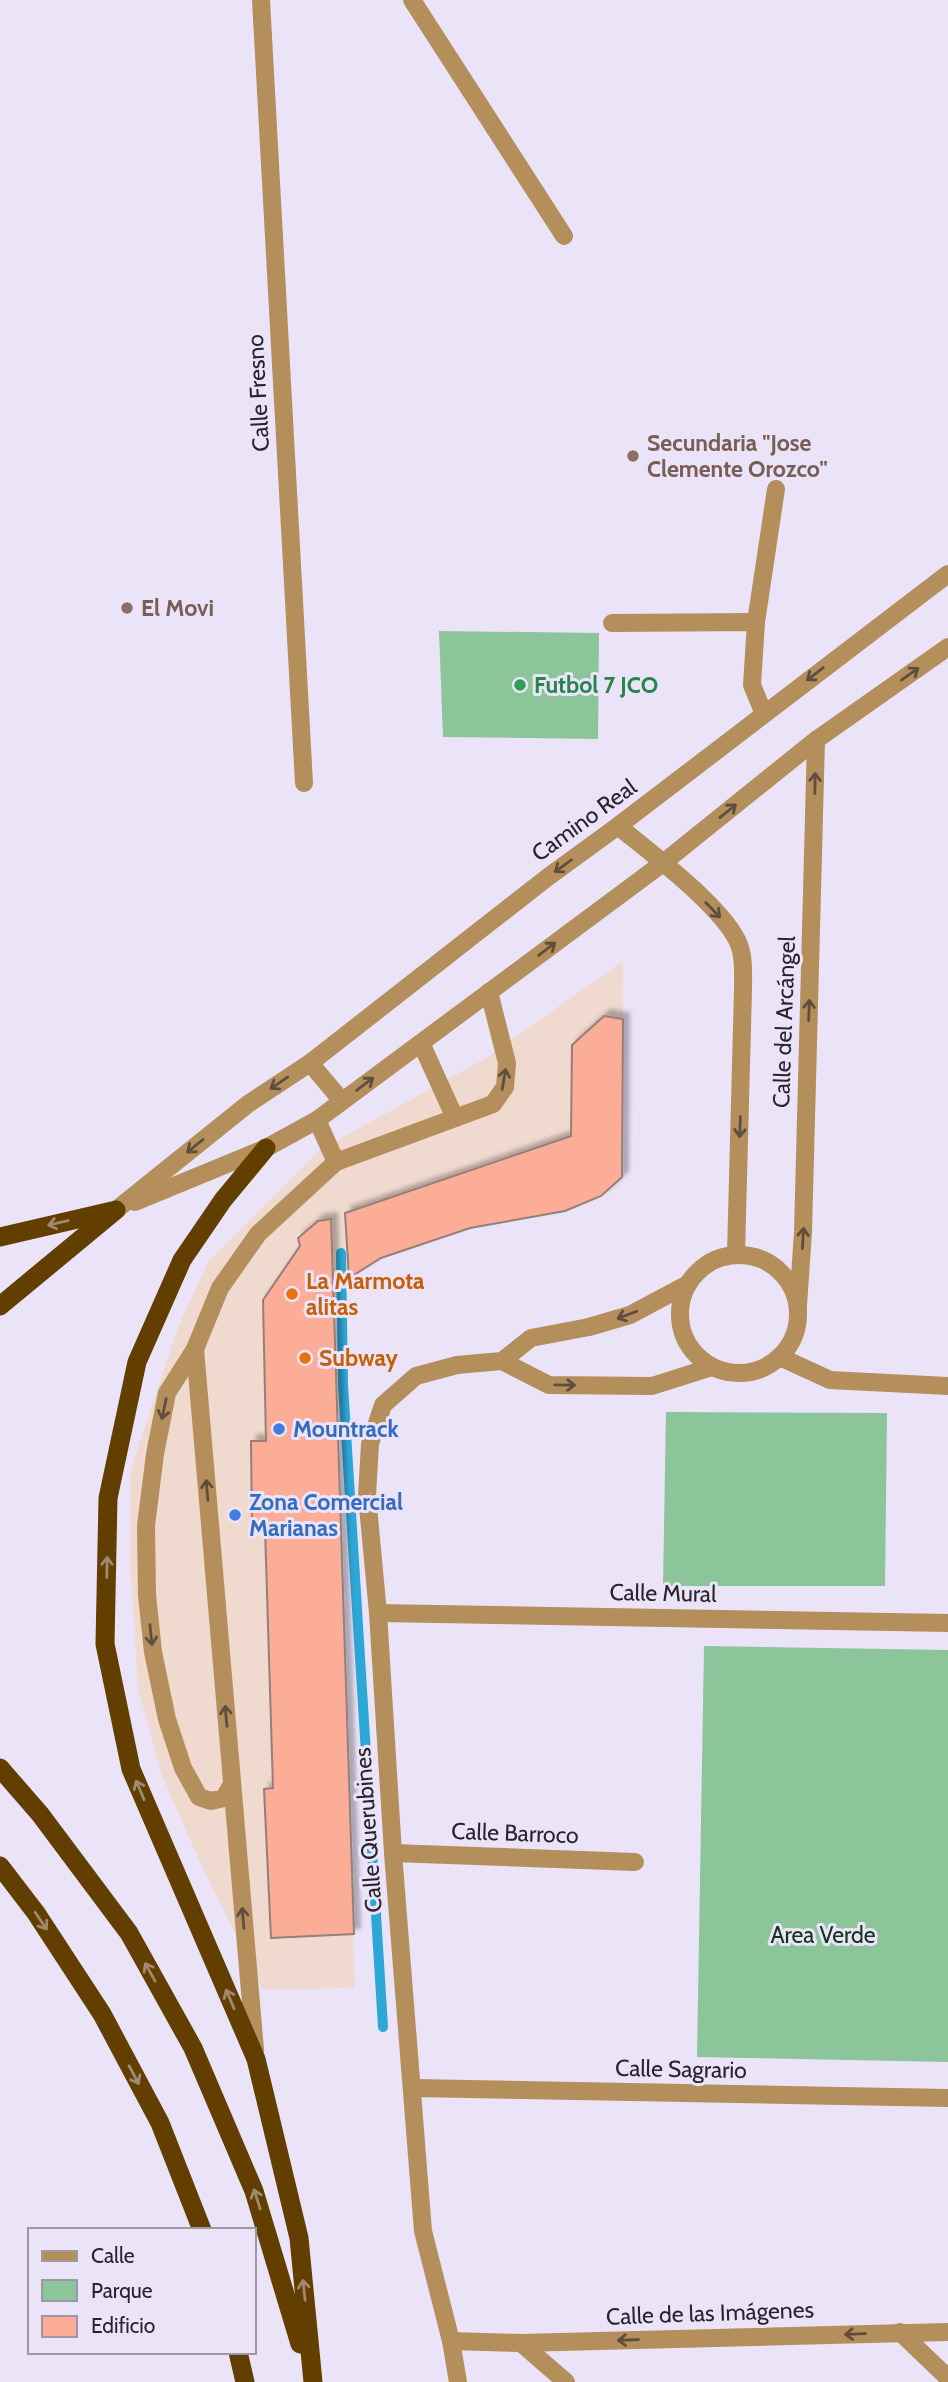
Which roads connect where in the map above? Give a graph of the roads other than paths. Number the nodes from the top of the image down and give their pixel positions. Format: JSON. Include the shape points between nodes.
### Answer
{"nodes":[{"id":1,"x":261,"y":0,"type":"edge"},
{"id":2,"x":412,"y":0,"type":"edge"},
{"id":3,"x":564,"y":236,"type":"dead end"},
{"id":4,"x":776,"y":489,"type":"dead end"},
{"id":5,"x":948,"y":574,"type":"edge"},
{"id":6,"x":756,"y":622,"type":"junction"},
{"id":7,"x":612,"y":624,"type":"dead end"},
{"id":8,"x":948,"y":647,"type":"edge"},
{"id":9,"x":764,"y":714,"type":"junction"},
{"id":10,"x":816,"y":740,"type":"junction"},
{"id":11,"x":304,"y":783,"type":"dead end"},
{"id":12,"x":618,"y":827,"type":"junction"},
{"id":13,"x":663,"y":863,"type":"junction"},
{"id":14,"x":489,"y":992,"type":"junction"},
{"id":15,"x":421,"y":1043,"type":"junction"},
{"id":16,"x":310,"y":1063,"type":"junction"},
{"id":17,"x":342,"y":1101,"type":"junction"},
{"id":18,"x":455,"y":1118,"type":"junction"},
{"id":19,"x":317,"y":1119,"type":"junction"},
{"id":20,"x":266,"y":1147,"type":"junction"},
{"id":21,"x":336,"y":1162,"type":"junction"},
{"id":22,"x":116,"y":1210,"type":"junction"},
{"id":23,"x":0,"y":1237,"type":"edge"},
{"id":24,"x":736,"y":1254,"type":"junction"},
{"id":25,"x":688,"y":1284,"type":"junction"},
{"id":26,"x":0,"y":1306,"type":"edge"},
{"id":27,"x":798,"y":1306,"type":"junction"},
{"id":28,"x":195,"y":1349,"type":"junction"},
{"id":29,"x":780,"y":1357,"type":"junction"},
{"id":30,"x":502,"y":1361,"type":"junction"},
{"id":31,"x":712,"y":1367,"type":"junction"},
{"id":32,"x":948,"y":1386,"type":"edge"},
{"id":33,"x":378,"y":1613,"type":"junction"},
{"id":34,"x":948,"y":1623,"type":"edge"},
{"id":35,"x":0,"y":1768,"type":"edge"},
{"id":36,"x":232,"y":1784,"type":"junction"},
{"id":37,"x":393,"y":1853,"type":"junction"},
{"id":38,"x":635,"y":1861,"type":"dead end"},
{"id":39,"x":0,"y":1866,"type":"edge"},
{"id":40,"x":256,"y":2059,"type":"junction"},
{"id":41,"x":413,"y":2088,"type":"junction"},
{"id":42,"x":948,"y":2098,"type":"edge"},
{"id":43,"x":201,"y":2228,"type":"edge"},
{"id":44,"x":900,"y":2332,"type":"junction"},
{"id":45,"x":948,"y":2332,"type":"edge"},
{"id":46,"x":451,"y":2342,"type":"junction"},
{"id":47,"x":521,"y":2343,"type":"junction"},
{"id":48,"x":238,"y":2354,"type":"edge"},
{"id":49,"x":948,"y":2378,"type":"edge"},
{"id":50,"x":245,"y":2382,"type":"edge"},
{"id":51,"x":312,"y":2382,"type":"edge"},
{"id":52,"x":458,"y":2382,"type":"edge"},
{"id":53,"x":566,"y":2382,"type":"edge"}],
"edges":[{"from":1,"to":11,"type":"street","name":"Calle Fresno"},
{"from":2,"to":3,"type":"street"},
{"from":4,"to":6,"type":"street"},
{"from":5,"to":9,"type":"street","name":"Camino Real","one_way":true},
{"from":6,"to":7,"type":"street"},
{"from":6,"to":9,"type":"street","via":[[752,685]]},
{"from":10,"to":8,"type":"street","one_way":true},
{"from":9,"to":12,"type":"street","name":"Camino Real"},
{"from":13,"to":10,"type":"street","one_way":true},
{"from":27,"to":10,"type":"street","name":"Calle del Arcángel","one_way":true},
{"from":12,"to":13,"type":"street","name":"Calle del Arcángel"},
{"from":12,"to":16,"type":"street","name":"Camino Real","one_way":true},
{"from":14,"to":13,"type":"street","one_way":true},
{"from":13,"to":24,"type":"street","name":"Calle del Arcángel","one_way":true,"via":[[732,930],[741,950]]},
{"from":14,"to":15,"type":"street"},
{"from":18,"to":14,"type":"street","one_way":true,"via":[[493,1104],[505,1087],[506,1063]]},
{"from":17,"to":15,"type":"street","one_way":true},
{"from":15,"to":18,"type":"street"},
{"from":16,"to":17,"type":"street"},
{"from":16,"to":22,"type":"street","name":"Camino Real","one_way":true,"via":[[248,1104]]},
{"from":17,"to":19,"type":"street"},
{"from":18,"to":21,"type":"street"},
{"from":19,"to":20,"type":"street"},
{"from":19,"to":21,"type":"street"},
{"from":20,"to":22,"type":"street"},
{"from":40,"to":20,"type":"highway","one_way":true,"via":[[131,1769],[106,1644],[108,1497],[137,1362],[182,1260]]},
{"from":21,"to":28,"type":"street","via":[[258,1234],[220,1288]]},
{"from":22,"to":23,"type":"highway","one_way":true},
{"from":22,"to":26,"type":"highway"},
{"from":24,"to":25,"type":"street","via":[[709,1263]]},
{"from":24,"to":27,"type":"street","via":[[762,1259],[784,1274]]},
{"from":25,"to":30,"type":"street","one_way":true,"via":[[630,1315],[531,1338]]},
{"from":25,"to":31,"type":"street","via":[[682,1298],[682,1330],[698,1358]]},
{"from":27,"to":29,"type":"street","via":[[798,1325]]},
{"from":36,"to":28,"type":"street","one_way":true},
{"from":28,"to":36,"type":"street","one_way":true,"via":[[167,1393],[155,1454],[146,1526],[147,1595],[167,1719],[183,1768],[199,1797],[211,1801],[224,1798]]},
{"from":29,"to":31,"type":"street","via":[[748,1373]]},
{"from":29,"to":32,"type":"street","via":[[830,1380]]},
{"from":30,"to":31,"type":"street","one_way":true,"via":[[549,1385],[652,1386]]},
{"from":30,"to":33,"type":"street","name":"Calle Querubines","via":[[457,1365],[416,1376],[383,1405],[370,1444],[367,1496]]},
{"from":33,"to":34,"type":"street","name":"Calle Mural"},
{"from":33,"to":37,"type":"street","name":"Calle Querubines"},
{"from":51,"to":35,"type":"highway","one_way":true,"via":[[254,2191],[193,2048],[129,1933]]},
{"from":40,"to":36,"type":"street","one_way":true},
{"from":37,"to":38,"type":"street","name":"Calle Barroco"},
{"from":37,"to":41,"type":"street","name":"Calle Querubines"},
{"from":39,"to":43,"type":"highway","one_way":true,"via":[[102,2014],[160,2123]]},
{"from":51,"to":40,"type":"highway","one_way":true,"via":[[299,2238]]},
{"from":41,"to":42,"type":"street","name":"Calle Sagrario"},
{"from":41,"to":46,"type":"street","name":"Calle Querubines","via":[[423,2231]]},
{"from":44,"to":45,"type":"street","name":"Calle de las Imágenes"},
{"from":44,"to":47,"type":"street","name":"Calle de las Imágenes","one_way":true},
{"from":44,"to":49,"type":"street"},
{"from":46,"to":47,"type":"street","name":"Calle de las Imágenes"},
{"from":46,"to":52,"type":"street","name":"Calle Querubines"},
{"from":47,"to":53,"type":"street"},
{"from":48,"to":50,"type":"highway"}]}
